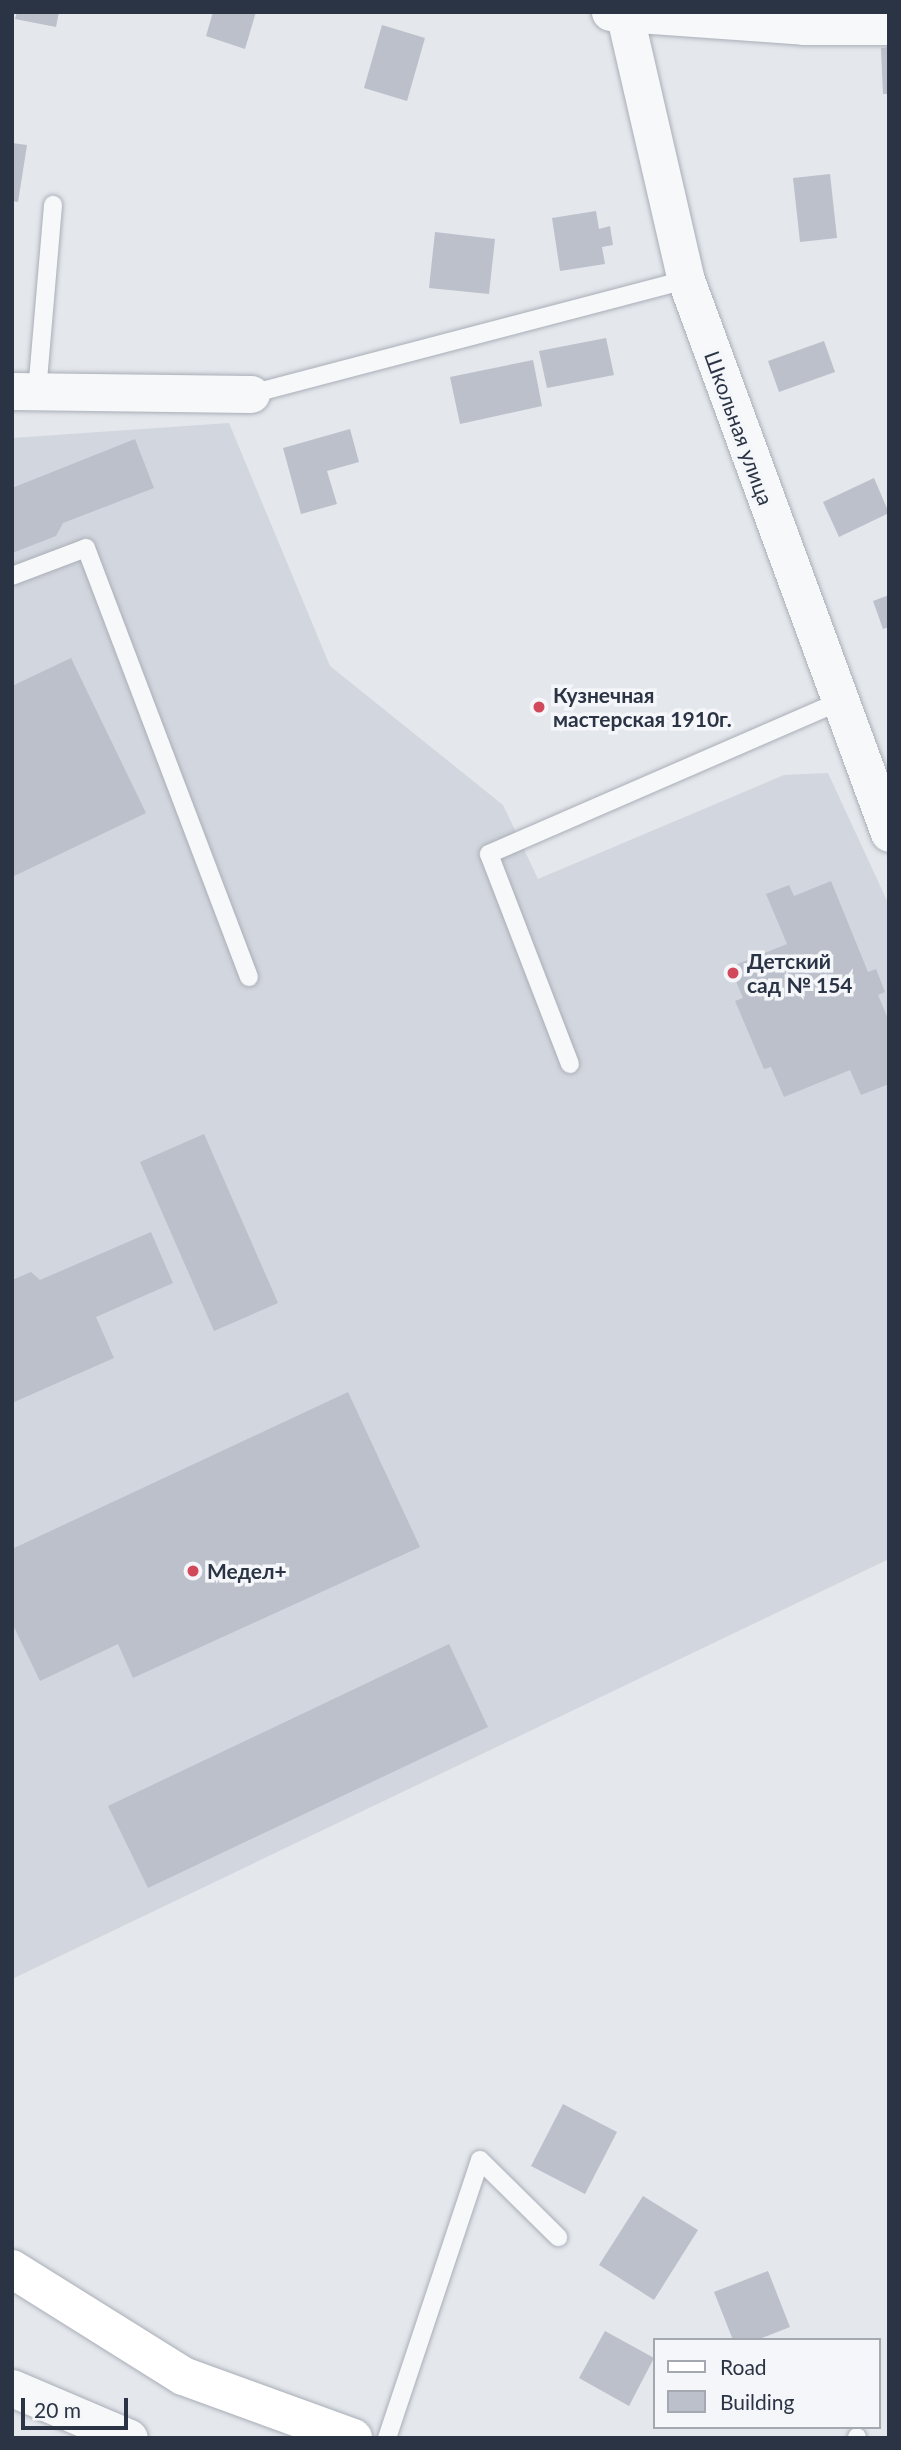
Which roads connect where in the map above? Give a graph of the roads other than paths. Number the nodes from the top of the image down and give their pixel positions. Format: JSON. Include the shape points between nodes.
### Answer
{"nodes":[{"id":1,"x":619,"y":13,"type":"edge"},
{"id":2,"x":889,"y":26,"type":"edge"},
{"id":3,"x":53,"y":205,"type":"dead end"},
{"id":4,"x":686,"y":281,"type":"junction"},
{"id":5,"x":25,"y":391,"type":"edge"},
{"id":6,"x":251,"y":394,"type":"joint"},
{"id":7,"x":12,"y":576,"type":"edge"},
{"id":8,"x":839,"y":702,"type":"junction"},
{"id":9,"x":889,"y":833,"type":"edge"},
{"id":10,"x":249,"y":977,"type":"dead end"},
{"id":11,"x":570,"y":1064,"type":"dead end"},
{"id":12,"x":558,"y":2237,"type":"dead end"},
{"id":13,"x":15,"y":2275,"type":"edge"},
{"id":14,"x":12,"y":2388,"type":"edge"},
{"id":15,"x":298,"y":2429,"type":"edge"},
{"id":16,"x":129,"y":2438,"type":"edge"},
{"id":17,"x":353,"y":2438,"type":"edge"},
{"id":18,"x":387,"y":2438,"type":"edge"}],
"edges":[{"from":1,"to":2,"type":"street"},
{"from":1,"to":4,"type":"street","name":"Школьная улица"},
{"from":3,"to":5,"type":"lane"},
{"from":4,"to":6,"type":"lane"},
{"from":4,"to":8,"type":"street","name":"Школьная улица"},
{"from":5,"to":6,"type":"street"},
{"from":7,"to":10,"type":"lane","via":[[86,548]]},
{"from":8,"to":9,"type":"street","name":"Школьная улица"},
{"from":8,"to":11,"type":"lane","via":[[489,853]]},
{"from":12,"to":18,"type":"lane","via":[[480,2160]]},
{"from":13,"to":15,"type":"street","via":[[183,2376]]},
{"from":14,"to":16,"type":"street"},
{"from":15,"to":17,"type":"street"}]}
